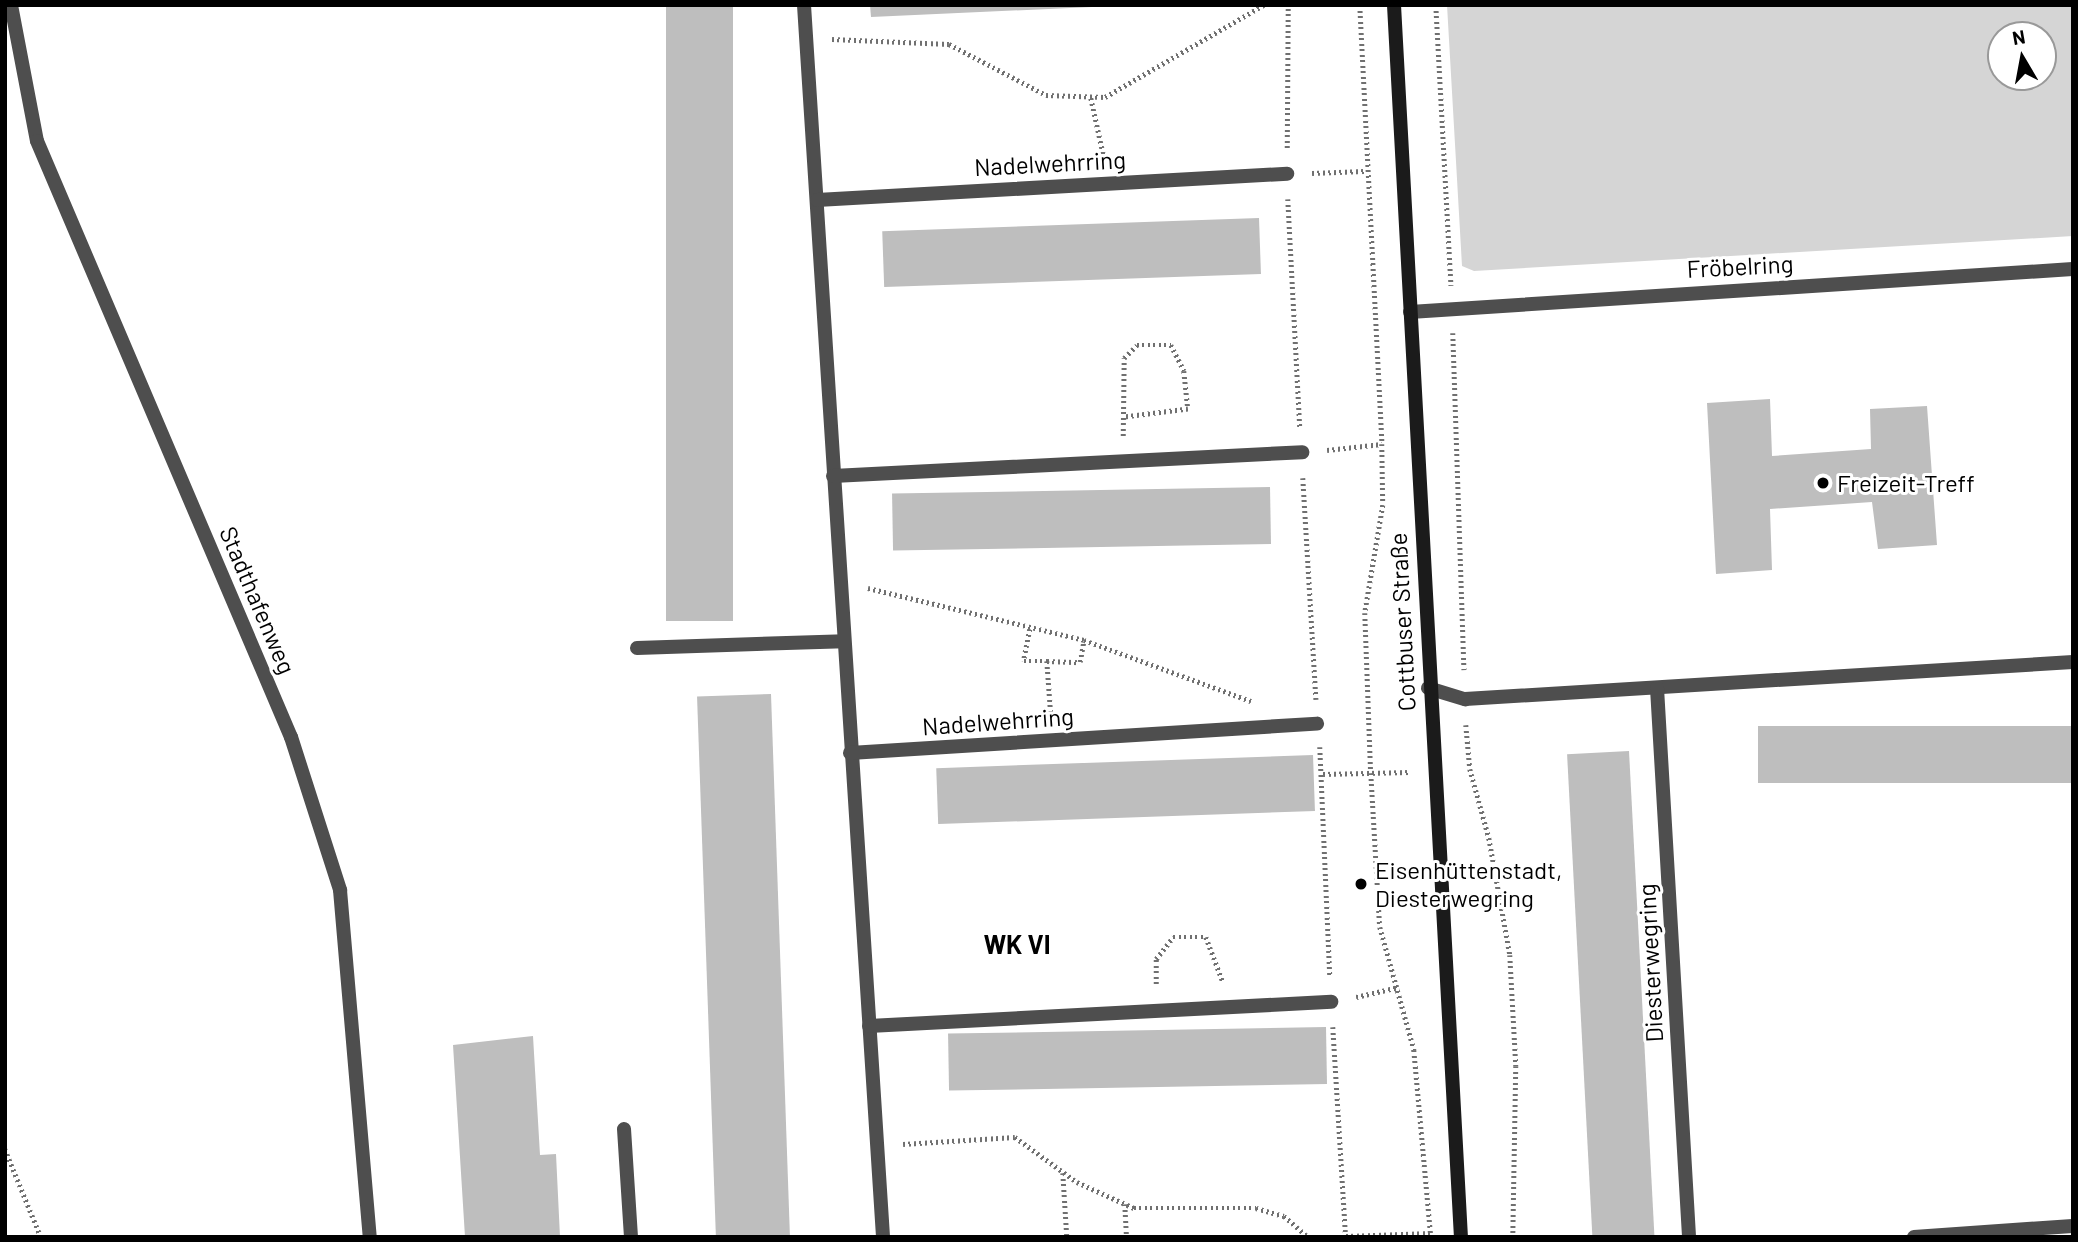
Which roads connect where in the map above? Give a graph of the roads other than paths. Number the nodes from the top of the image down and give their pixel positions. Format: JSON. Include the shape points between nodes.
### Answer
{"nodes":[{"id":1,"x":11,"y":5,"type":"edge"},
{"id":2,"x":804,"y":5,"type":"edge"},
{"id":3,"x":1394,"y":5,"type":"edge"},
{"id":4,"x":1287,"y":174,"type":"road end"},
{"id":5,"x":817,"y":200,"type":"junction"},
{"id":6,"x":2073,"y":269,"type":"edge"},
{"id":7,"x":1410,"y":312,"type":"junction"},
{"id":8,"x":1302,"y":453,"type":"road end"},
{"id":9,"x":833,"y":476,"type":"junction"},
{"id":10,"x":844,"y":640,"type":"junction"},
{"id":11,"x":637,"y":648,"type":"dead end"},
{"id":12,"x":2073,"y":662,"type":"edge"},
{"id":13,"x":1428,"y":688,"type":"junction"},
{"id":14,"x":1657,"y":688,"type":"junction"},
{"id":15,"x":1317,"y":724,"type":"road end"},
{"id":16,"x":850,"y":753,"type":"junction"},
{"id":17,"x":1331,"y":1002,"type":"road end"},
{"id":18,"x":869,"y":1026,"type":"junction"},
{"id":19,"x":624,"y":1129,"type":"dead end"},
{"id":20,"x":2073,"y":1226,"type":"edge"},
{"id":21,"x":370,"y":1237,"type":"edge"},
{"id":22,"x":631,"y":1237,"type":"edge"},
{"id":23,"x":883,"y":1237,"type":"edge"},
{"id":24,"x":1461,"y":1237,"type":"edge"},
{"id":25,"x":1689,"y":1237,"type":"edge"},
{"id":26,"x":1914,"y":1237,"type":"edge"}],
"edges":[{"from":1,"to":21,"type":"street","name":"Stadthafenweg","via":[[37,141],[291,737],[340,890]]},
{"from":2,"to":5,"type":"street"},
{"from":3,"to":7,"type":"street","name":"Cottbuser Straße"},
{"from":4,"to":5,"type":"street","name":"Nadelwehrring"},
{"from":5,"to":9,"type":"street"},
{"from":6,"to":7,"type":"street","name":"Fröbelring"},
{"from":7,"to":13,"type":"street","name":"Cottbuser Straße"},
{"from":8,"to":9,"type":"street"},
{"from":9,"to":10,"type":"street"},
{"from":10,"to":11,"type":"street"},
{"from":10,"to":16,"type":"street"},
{"from":12,"to":14,"type":"street"},
{"from":13,"to":14,"type":"street","via":[[1465,699]]},
{"from":13,"to":24,"type":"street","name":"Cottbuser Straße"},
{"from":14,"to":25,"type":"street","name":"Diesterwegring"},
{"from":15,"to":16,"type":"street","name":"Nadelwehrring"},
{"from":16,"to":18,"type":"street"},
{"from":17,"to":18,"type":"street"},
{"from":18,"to":23,"type":"street"},
{"from":19,"to":22,"type":"street"},
{"from":20,"to":26,"type":"street"}]}
